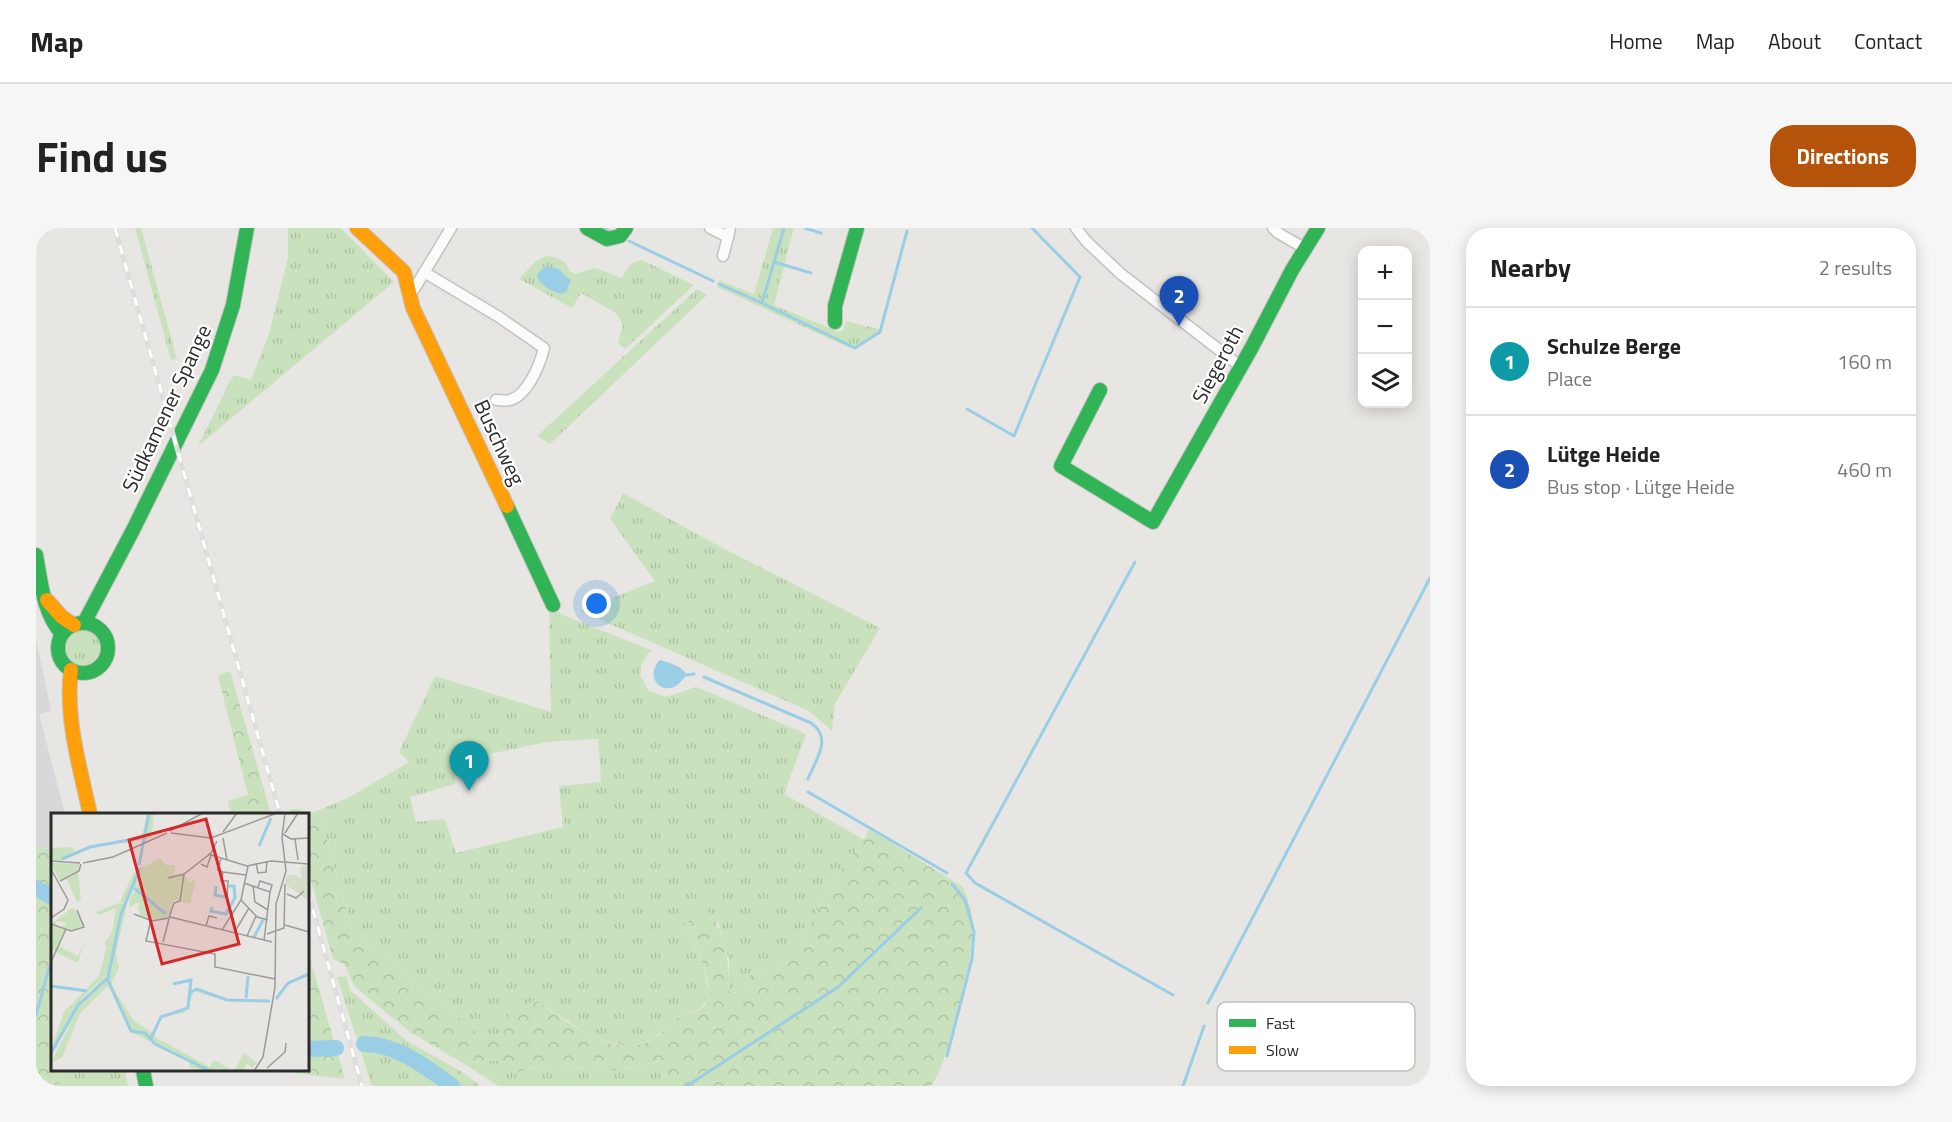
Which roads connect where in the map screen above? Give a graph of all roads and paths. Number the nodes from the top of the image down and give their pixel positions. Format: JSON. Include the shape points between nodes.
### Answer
{"nodes":[{"id":1,"x":247,"y":228,"type":"edge"},
{"id":2,"x":357,"y":228,"type":"edge"},
{"id":3,"x":451,"y":228,"type":"edge"},
{"id":4,"x":587,"y":228,"type":"edge"},
{"id":5,"x":626,"y":228,"type":"edge"},
{"id":6,"x":710,"y":228,"type":"edge"},
{"id":7,"x":857,"y":228,"type":"edge"},
{"id":8,"x":1076,"y":228,"type":"edge"},
{"id":9,"x":1274,"y":228,"type":"edge"},
{"id":10,"x":1318,"y":228,"type":"edge"},
{"id":11,"x":729,"y":232,"type":"edge"},
{"id":12,"x":1306,"y":249,"type":"junction"},
{"id":13,"x":723,"y":256,"type":"dead end"},
{"id":14,"x":424,"y":273,"type":"junction"},
{"id":15,"x":409,"y":294,"type":"junction"},
{"id":16,"x":835,"y":322,"type":"dead end"},
{"id":17,"x":1240,"y":366,"type":"junction"},
{"id":18,"x":1100,"y":390,"type":"dead end"},
{"id":19,"x":496,"y":400,"type":"dead end"},
{"id":20,"x":36,"y":555,"type":"edge"},
{"id":21,"x":46,"y":599,"type":"junction"},
{"id":22,"x":553,"y":605,"type":"dead end"},
{"id":23,"x":85,"y":625,"type":"junction"},
{"id":24,"x":62,"y":634,"type":"junction"},
{"id":25,"x":77,"y":671,"type":"junction"},
{"id":26,"x":90,"y":813,"type":"edge"},
{"id":27,"x":143,"y":1071,"type":"edge"},
{"id":28,"x":146,"y":1086,"type":"edge"}],
"edges":[{"from":1,"to":23,"type":"street","name":"Südkamener Spange","via":[[233,305],[212,370]]},
{"from":2,"to":15,"type":"street","name":"Buschweg","via":[[404,272]]},
{"from":3,"to":14,"type":"street"},
{"from":4,"to":5,"type":"street","via":[[607,239],[620,236]]},
{"from":6,"to":11,"type":"street"},
{"from":7,"to":16,"type":"street","via":[[835,306]]},
{"from":8,"to":17,"type":"street","via":[[1121,274]]},
{"from":9,"to":12,"type":"street"},
{"from":10,"to":12,"type":"street","name":"Siegeroth"},
{"from":11,"to":13,"type":"street"},
{"from":12,"to":17,"type":"street","name":"Siegeroth"},
{"from":14,"to":15,"type":"street"},
{"from":14,"to":19,"type":"street","via":[[544,348],[530,382],[516,398]]},
{"from":15,"to":22,"type":"street","name":"Buschweg","via":[[412,308]]},
{"from":17,"to":18,"type":"street","name":"Siegeroth","via":[[1153,522],[1061,466]]},
{"from":20,"to":21,"type":"street"},
{"from":21,"to":23,"type":"street","via":[[62,617]]},
{"from":21,"to":24,"type":"street","via":[[48,614]]},
{"from":23,"to":24,"type":"street"},
{"from":23,"to":25,"type":"street","via":[[106,639],[107,654],[98,668]]},
{"from":24,"to":25,"type":"street","via":[[58,651],[62,662]]},
{"from":25,"to":26,"type":"street","via":[[68,686]]},
{"from":27,"to":28,"type":"street"}]}
